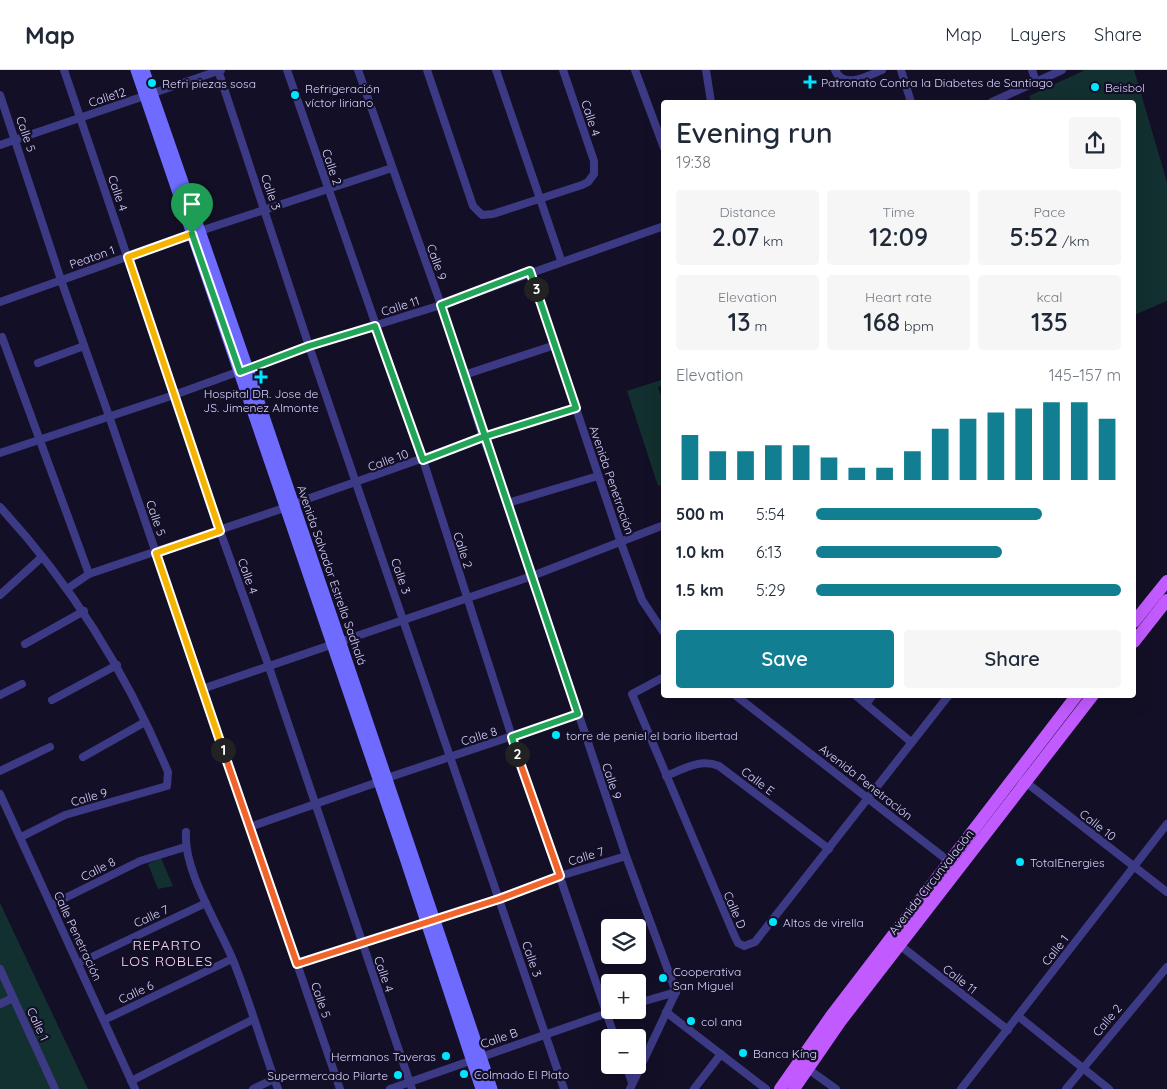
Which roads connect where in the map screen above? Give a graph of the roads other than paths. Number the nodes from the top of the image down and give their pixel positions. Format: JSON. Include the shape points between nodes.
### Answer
{"nodes":[{"id":1,"x":64,"y":70,"type":"edge"},
{"id":2,"x":136,"y":70,"type":"edge"},
{"id":3,"x":144,"y":70,"type":"edge"},
{"id":4,"x":219,"y":70,"type":"edge"},
{"id":5,"x":287,"y":70,"type":"edge"},
{"id":6,"x":358,"y":70,"type":"edge"},
{"id":7,"x":427,"y":70,"type":"edge"},
{"id":8,"x":496,"y":70,"type":"edge"},
{"id":9,"x":563,"y":70,"type":"edge"},
{"id":10,"x":635,"y":70,"type":"edge"},
{"id":11,"x":706,"y":70,"type":"edge"},
{"id":12,"x":835,"y":70,"type":"edge"},
{"id":13,"x":882,"y":70,"type":"edge"},
{"id":14,"x":901,"y":70,"type":"edge"},
{"id":15,"x":1032,"y":70,"type":"edge"},
{"id":16,"x":1062,"y":70,"type":"edge"},
{"id":17,"x":1036,"y":82,"type":"junction"},
{"id":18,"x":0,"y":95,"type":"edge"},
{"id":19,"x":148,"y":95,"type":"junction"},
{"id":20,"x":711,"y":100,"type":"edge"},
{"id":21,"x":910,"y":100,"type":"edge"},
{"id":22,"x":996,"y":100,"type":"edge"},
{"id":23,"x":81,"y":117,"type":"junction"},
{"id":24,"x":16,"y":140,"type":"junction"},
{"id":25,"x":661,"y":140,"type":"edge"},
{"id":26,"x":0,"y":145,"type":"edge"},
{"id":27,"x":392,"y":168,"type":"junction"},
{"id":28,"x":328,"y":190,"type":"junction"},
{"id":29,"x":541,"y":199,"type":"junction"},
{"id":30,"x":265,"y":210,"type":"junction"},
{"id":31,"x":661,"y":227,"type":"edge"},
{"id":32,"x":196,"y":233,"type":"junction"},
{"id":33,"x":128,"y":257,"type":"junction"},
{"id":34,"x":562,"y":260,"type":"junction"},
{"id":35,"x":530,"y":271,"type":"junction"},
{"id":36,"x":60,"y":280,"type":"junction"},
{"id":37,"x":0,"y":302,"type":"edge"},
{"id":38,"x":441,"y":305,"type":"junction"},
{"id":39,"x":375,"y":326,"type":"junction"},
{"id":40,"x":2,"y":337,"type":"dead end"},
{"id":41,"x":555,"y":345,"type":"junction"},
{"id":42,"x":84,"y":346,"type":"junction"},
{"id":43,"x":309,"y":346,"type":"junction"},
{"id":44,"x":38,"y":363,"type":"dead end"},
{"id":45,"x":244,"y":370,"type":"junction"},
{"id":46,"x":464,"y":375,"type":"junction"},
{"id":47,"x":174,"y":395,"type":"junction"},
{"id":48,"x":576,"y":408,"type":"junction"},
{"id":49,"x":109,"y":416,"type":"junction"},
{"id":50,"x":483,"y":437,"type":"junction"},
{"id":51,"x":39,"y":439,"type":"junction"},
{"id":52,"x":0,"y":452,"type":"edge"},
{"id":53,"x":423,"y":460,"type":"junction"},
{"id":54,"x":598,"y":476,"type":"junction"},
{"id":55,"x":356,"y":483,"type":"junction"},
{"id":56,"x":508,"y":503,"type":"junction"},
{"id":57,"x":289,"y":506,"type":"junction"},
{"id":58,"x":1,"y":511,"type":"edge"},
{"id":59,"x":661,"y":526,"type":"edge"},
{"id":60,"x":220,"y":531,"type":"junction"},
{"id":61,"x":621,"y":543,"type":"junction"},
{"id":62,"x":156,"y":553,"type":"junction"},
{"id":63,"x":42,"y":557,"type":"junction"},
{"id":64,"x":89,"y":574,"type":"junction"},
{"id":65,"x":532,"y":576,"type":"junction"},
{"id":66,"x":1167,"y":581,"type":"edge"},
{"id":67,"x":66,"y":589,"type":"junction"},
{"id":68,"x":0,"y":595,"type":"edge"},
{"id":69,"x":467,"y":598,"type":"junction"},
{"id":70,"x":1167,"y":600,"type":"edge"},
{"id":71,"x":84,"y":611,"type":"junction"},
{"id":72,"x":404,"y":620,"type":"junction"},
{"id":73,"x":1136,"y":620,"type":"edge"},
{"id":74,"x":661,"y":628,"type":"edge"},
{"id":75,"x":1136,"y":639,"type":"edge"},
{"id":76,"x":26,"y":644,"type":"dead end"},
{"id":77,"x":336,"y":644,"type":"junction"},
{"id":78,"x":117,"y":665,"type":"junction"},
{"id":79,"x":268,"y":667,"type":"junction"},
{"id":80,"x":661,"y":679,"type":"edge"},
{"id":81,"x":22,"y":684,"type":"dead end"},
{"id":82,"x":202,"y":690,"type":"junction"},
{"id":83,"x":0,"y":695,"type":"edge"},
{"id":84,"x":739,"y":698,"type":"edge"},
{"id":85,"x":859,"y":698,"type":"edge"},
{"id":86,"x":871,"y":698,"type":"edge"},
{"id":87,"x":947,"y":698,"type":"edge"},
{"id":88,"x":1075,"y":698,"type":"edge"},
{"id":89,"x":1090,"y":698,"type":"edge"},
{"id":90,"x":52,"y":700,"type":"dead end"},
{"id":91,"x":866,"y":704,"type":"junction"},
{"id":92,"x":578,"y":714,"type":"junction"},
{"id":93,"x":145,"y":722,"type":"junction"},
{"id":94,"x":512,"y":737,"type":"junction"},
{"id":95,"x":910,"y":742,"type":"junction"},
{"id":96,"x":50,"y":747,"type":"dead end"},
{"id":97,"x":83,"y":756,"type":"dead end"},
{"id":98,"x":450,"y":756,"type":"junction"},
{"id":99,"x":0,"y":771,"type":"edge"},
{"id":100,"x":666,"y":776,"type":"junction"},
{"id":101,"x":1021,"y":778,"type":"junction"},
{"id":102,"x":382,"y":780,"type":"junction"},
{"id":103,"x":0,"y":794,"type":"edge"},
{"id":104,"x":867,"y":797,"type":"junction"},
{"id":105,"x":315,"y":804,"type":"junction"},
{"id":106,"x":1167,"y":824,"type":"edge"},
{"id":107,"x":250,"y":827,"type":"junction"},
{"id":108,"x":186,"y":832,"type":"dead end"},
{"id":109,"x":20,"y":837,"type":"junction"},
{"id":110,"x":185,"y":847,"type":"junction"},
{"id":111,"x":829,"y":849,"type":"junction"},
{"id":112,"x":626,"y":856,"type":"junction"},
{"id":113,"x":954,"y":865,"type":"junction"},
{"id":114,"x":1133,"y":866,"type":"junction"},
{"id":115,"x":560,"y":876,"type":"junction"},
{"id":116,"x":1167,"y":892,"type":"edge"},
{"id":117,"x":499,"y":899,"type":"junction"},
{"id":118,"x":206,"y":903,"type":"junction"},
{"id":119,"x":51,"y":906,"type":"junction"},
{"id":120,"x":431,"y":922,"type":"junction"},
{"id":121,"x":895,"y":941,"type":"junction"},
{"id":122,"x":361,"y":944,"type":"junction"},
{"id":123,"x":232,"y":959,"type":"junction"},
{"id":124,"x":79,"y":963,"type":"junction"},
{"id":125,"x":297,"y":964,"type":"junction"},
{"id":126,"x":1167,"y":967,"type":"edge"},
{"id":127,"x":0,"y":969,"type":"edge"},
{"id":128,"x":676,"y":992,"type":"junction"},
{"id":129,"x":13,"y":998,"type":"junction"},
{"id":130,"x":601,"y":998,"type":"edge"},
{"id":131,"x":646,"y":1001,"type":"edge"},
{"id":132,"x":0,"y":1004,"type":"edge"},
{"id":133,"x":666,"y":1012,"type":"junction"},
{"id":134,"x":601,"y":1015,"type":"edge"},
{"id":135,"x":1018,"y":1016,"type":"junction"},
{"id":136,"x":254,"y":1019,"type":"junction"},
{"id":137,"x":104,"y":1020,"type":"junction"},
{"id":138,"x":1008,"y":1030,"type":"junction"},
{"id":139,"x":545,"y":1034,"type":"junction"},
{"id":140,"x":721,"y":1054,"type":"junction"},
{"id":141,"x":476,"y":1057,"type":"junction"},
{"id":142,"x":1082,"y":1068,"type":"junction"},
{"id":143,"x":808,"y":1069,"type":"junction"},
{"id":144,"x":274,"y":1079,"type":"junction"},
{"id":145,"x":131,"y":1081,"type":"junction"},
{"id":146,"x":411,"y":1086,"type":"edge"},
{"id":147,"x":631,"y":1086,"type":"edge"},
{"id":148,"x":55,"y":1089,"type":"edge"},
{"id":149,"x":134,"y":1089,"type":"edge"},
{"id":150,"x":253,"y":1089,"type":"edge"},
{"id":151,"x":278,"y":1089,"type":"edge"},
{"id":152,"x":340,"y":1089,"type":"edge"},
{"id":153,"x":390,"y":1089,"type":"edge"},
{"id":154,"x":481,"y":1089,"type":"edge"},
{"id":155,"x":492,"y":1089,"type":"edge"},
{"id":156,"x":564,"y":1089,"type":"edge"},
{"id":157,"x":694,"y":1089,"type":"edge"},
{"id":158,"x":766,"y":1089,"type":"edge"},
{"id":159,"x":780,"y":1089,"type":"edge"},
{"id":160,"x":794,"y":1089,"type":"edge"},
{"id":161,"x":836,"y":1089,"type":"edge"},
{"id":162,"x":961,"y":1089,"type":"edge"},
{"id":163,"x":1066,"y":1089,"type":"edge"},
{"id":164,"x":1109,"y":1089,"type":"edge"}],
"edges":[{"from":1,"to":23,"type":"street","name":"Calle 4"},
{"from":2,"to":19,"type":"main road","name":"Avenida Salvador Estrella Sadhalá"},
{"from":3,"to":19,"type":"main road","name":"Avenida Salvador Estrella Sadhalá"},
{"from":4,"to":19,"type":"street","name":"Calle12"},
{"from":4,"to":30,"type":"street","name":"Calle 3"},
{"from":5,"to":28,"type":"street","name":"Calle 2"},
{"from":6,"to":27,"type":"street","name":"Calle 9"},
{"from":7,"to":29,"type":"street","via":[[478,213],[493,214]]},
{"from":8,"to":29,"type":"street"},
{"from":9,"to":29,"type":"street","name":"Calle 4","via":[[594,161],[594,174],[582,185]]},
{"from":10,"to":25,"type":"street"},
{"from":11,"to":20,"type":"street"},
{"from":12,"to":13,"type":"street","via":[[842,79],[855,80]]},
{"from":14,"to":21,"type":"street"},
{"from":15,"to":17,"type":"street"},
{"from":16,"to":17,"type":"street"},
{"from":17,"to":22,"type":"street"},
{"from":18,"to":24,"type":"street","name":"Calle 5"},
{"from":19,"to":23,"type":"street","name":"Calle12"},
{"from":19,"to":32,"type":"main road","name":"Avenida Salvador Estrella Sadhalá"},
{"from":23,"to":24,"type":"street","name":"Calle12"},
{"from":23,"to":33,"type":"street","name":"Calle 4"},
{"from":24,"to":26,"type":"street","name":"Calle12"},
{"from":24,"to":36,"type":"street","name":"Calle 5"},
{"from":27,"to":28,"type":"street","name":"Peaton 1"},
{"from":27,"to":38,"type":"street","name":"Calle 9"},
{"from":28,"to":30,"type":"street","name":"Peaton 1"},
{"from":28,"to":39,"type":"street","name":"Calle 2"},
{"from":29,"to":34,"type":"street"},
{"from":30,"to":32,"type":"street","name":"Peaton 1"},
{"from":30,"to":43,"type":"street","name":"Calle 3"},
{"from":31,"to":34,"type":"street","name":"Calle 11"},
{"from":32,"to":33,"type":"street","name":"Peaton 1"},
{"from":32,"to":45,"type":"main road","name":"Avenida Salvador Estrella Sadhalá"},
{"from":33,"to":36,"type":"street","name":"Peaton 1"},
{"from":33,"to":47,"type":"street","name":"Calle 4"},
{"from":34,"to":35,"type":"street","name":"Calle 11"},
{"from":35,"to":38,"type":"street","name":"Calle 11"},
{"from":35,"to":41,"type":"street","name":"Avenida Penetración"},
{"from":36,"to":37,"type":"street","name":"Peaton 1"},
{"from":36,"to":42,"type":"street","name":"Calle 5"},
{"from":38,"to":39,"type":"street","name":"Calle 11"},
{"from":38,"to":46,"type":"street","name":"Calle 9"},
{"from":39,"to":43,"type":"street","name":"Calle 11"},
{"from":39,"to":53,"type":"street","name":"Calle 2"},
{"from":40,"to":51,"type":"street"},
{"from":41,"to":46,"type":"street"},
{"from":41,"to":48,"type":"street","name":"Avenida Penetración"},
{"from":42,"to":44,"type":"street"},
{"from":42,"to":49,"type":"street","name":"Calle 5"},
{"from":43,"to":45,"type":"street","name":"Calle 11"},
{"from":43,"to":55,"type":"street","name":"Calle 3"},
{"from":45,"to":47,"type":"street","name":"Calle 11"},
{"from":45,"to":57,"type":"main road","name":"Avenida Salvador Estrella Sadhalá"},
{"from":46,"to":50,"type":"street","name":"Calle 9"},
{"from":47,"to":49,"type":"street","name":"Calle 11"},
{"from":47,"to":60,"type":"street","name":"Calle 4"},
{"from":48,"to":50,"type":"street","name":"Calle 10"},
{"from":48,"to":54,"type":"street","name":"Avenida Penetración"},
{"from":49,"to":51,"type":"street","name":"Calle 11"},
{"from":49,"to":62,"type":"street","name":"Calle 5"},
{"from":50,"to":53,"type":"street","name":"Calle 10"},
{"from":50,"to":56,"type":"street","name":"Calle 9"},
{"from":51,"to":52,"type":"street","name":"Calle 11"},
{"from":51,"to":64,"type":"street"},
{"from":53,"to":55,"type":"street","name":"Calle 10"},
{"from":53,"to":69,"type":"street","name":"Calle 2"},
{"from":54,"to":56,"type":"street"},
{"from":54,"to":61,"type":"street","name":"Avenida Penetración"},
{"from":55,"to":57,"type":"street","name":"Calle 10"},
{"from":55,"to":72,"type":"street","name":"Calle 3"},
{"from":56,"to":65,"type":"street","name":"Calle 9"},
{"from":57,"to":60,"type":"street","name":"Calle 10"},
{"from":57,"to":77,"type":"main road","name":"Avenida Salvador Estrella Sadhalá"},
{"from":58,"to":63,"type":"street"},
{"from":59,"to":61,"type":"street"},
{"from":60,"to":62,"type":"street","name":"Calle 10"},
{"from":60,"to":79,"type":"street","name":"Calle 4"},
{"from":61,"to":65,"type":"street"},
{"from":61,"to":74,"type":"street","name":"Avenida Penetración","via":[[642,600]]},
{"from":62,"to":64,"type":"street","name":"Calle 10"},
{"from":62,"to":82,"type":"street","name":"Calle 5"},
{"from":63,"to":67,"type":"street"},
{"from":63,"to":68,"type":"street"},
{"from":64,"to":67,"type":"street","name":"Calle 10"},
{"from":65,"to":69,"type":"street"},
{"from":65,"to":92,"type":"street","name":"Calle 9"},
{"from":66,"to":73,"type":"main road"},
{"from":67,"to":71,"type":"street"},
{"from":69,"to":72,"type":"street"},
{"from":69,"to":94,"type":"street","name":"Calle 2"},
{"from":70,"to":75,"type":"main road"},
{"from":71,"to":76,"type":"street"},
{"from":71,"to":78,"type":"street"},
{"from":72,"to":77,"type":"street"},
{"from":72,"to":98,"type":"street","name":"Calle 3"},
{"from":77,"to":79,"type":"street"},
{"from":77,"to":102,"type":"main road","name":"Avenida Salvador Estrella Sadhalá"},
{"from":78,"to":90,"type":"street"},
{"from":78,"to":93,"type":"street"},
{"from":79,"to":82,"type":"street"},
{"from":79,"to":105,"type":"street","name":"Calle 4"},
{"from":80,"to":100,"type":"street","name":"Calle D","via":[[632,694]]},
{"from":81,"to":83,"type":"street"},
{"from":82,"to":107,"type":"street","name":"Calle 5"},
{"from":84,"to":104,"type":"street","name":"Avenida Penetración"},
{"from":85,"to":91,"type":"street"},
{"from":86,"to":91,"type":"street"},
{"from":87,"to":95,"type":"street","name":"Calle D"},
{"from":88,"to":101,"type":"main road","name":"Avenida Circunvalación"},
{"from":89,"to":101,"type":"main road","name":"Avenida Circunvalación"},
{"from":91,"to":95,"type":"street"},
{"from":92,"to":94,"type":"street","name":"Calle 8"},
{"from":92,"to":112,"type":"street","name":"Calle 9"},
{"from":93,"to":97,"type":"street"},
{"from":93,"to":109,"type":"street","name":"Calle 9","via":[[168,772],[167,786],[66,815]]},
{"from":94,"to":98,"type":"street","name":"Calle 8"},
{"from":94,"to":115,"type":"street","name":"Calle 2"},
{"from":95,"to":104,"type":"street","name":"Calle D"},
{"from":96,"to":99,"type":"street"},
{"from":98,"to":102,"type":"street","name":"Calle 8"},
{"from":98,"to":117,"type":"street","name":"Calle 3"},
{"from":100,"to":111,"type":"street","name":"Calle E","via":[[697,763],[719,766]]},
{"from":100,"to":111,"type":"street","name":"Calle D","via":[[741,945],[755,942]]},
{"from":101,"to":113,"type":"main road","name":"Avenida Circunvalación"},
{"from":101,"to":114,"type":"street","name":"Calle 10"},
{"from":102,"to":105,"type":"street","name":"Calle 8"},
{"from":102,"to":120,"type":"main road","name":"Avenida Salvador Estrella Sadhalá"},
{"from":103,"to":109,"type":"street","name":"Calle Penetración"},
{"from":104,"to":111,"type":"street","name":"Calle D"},
{"from":104,"to":113,"type":"street","name":"Avenida Penetración"},
{"from":105,"to":107,"type":"street","name":"Calle 8"},
{"from":105,"to":122,"type":"street","name":"Calle 4"},
{"from":106,"to":114,"type":"street","name":"Calle 1"},
{"from":107,"to":125,"type":"street","name":"Calle 5"},
{"from":108,"to":110,"type":"street"},
{"from":109,"to":119,"type":"street","name":"Calle Penetración"},
{"from":110,"to":118,"type":"street"},
{"from":110,"to":119,"type":"street","name":"Calle 8","via":[[140,861]]},
{"from":112,"to":115,"type":"street","name":"Calle 7"},
{"from":112,"to":128,"type":"street","name":"Calle 9"},
{"from":113,"to":121,"type":"main road","name":"Avenida Circunvalación"},
{"from":114,"to":116,"type":"street","name":"Calle 10"},
{"from":114,"to":135,"type":"street","name":"Calle 1"},
{"from":115,"to":117,"type":"street","name":"Calle 7"},
{"from":115,"to":130,"type":"street","name":"Calle 2"},
{"from":117,"to":120,"type":"street","name":"Calle 7"},
{"from":117,"to":139,"type":"street","name":"Calle 3"},
{"from":118,"to":123,"type":"street"},
{"from":118,"to":124,"type":"street","name":"Calle 7"},
{"from":119,"to":124,"type":"street","name":"Calle Penetración"},
{"from":120,"to":122,"type":"street","name":"Calle 7"},
{"from":120,"to":141,"type":"main road","name":"Avenida Salvador Estrella Sadhalá"},
{"from":121,"to":138,"type":"street","name":"Calle 11"},
{"from":121,"to":143,"type":"main road","name":"Avenida Circunvalación"},
{"from":121,"to":159,"type":"main road","name":"Avenida Circunvalación","via":[[831,1016]]},
{"from":122,"to":125,"type":"street","name":"Calle 7"},
{"from":122,"to":146,"type":"street","name":"Calle 4"},
{"from":123,"to":136,"type":"street"},
{"from":123,"to":137,"type":"street","name":"Calle 6"},
{"from":124,"to":137,"type":"street","name":"Calle Penetración"},
{"from":125,"to":152,"type":"street","name":"Calle 5"},
{"from":126,"to":142,"type":"street","name":"Calle 2"},
{"from":127,"to":129,"type":"street","name":"Calle 1"},
{"from":128,"to":131,"type":"street"},
{"from":128,"to":133,"type":"street"},
{"from":129,"to":132,"type":"street"},
{"from":129,"to":148,"type":"street","name":"Calle 1"},
{"from":133,"to":140,"type":"street"},
{"from":133,"to":147,"type":"street"},
{"from":134,"to":139,"type":"street","name":"Calle B"},
{"from":135,"to":138,"type":"street","name":"Calle 1"},
{"from":135,"to":142,"type":"street"},
{"from":136,"to":144,"type":"street"},
{"from":136,"to":145,"type":"street"},
{"from":137,"to":145,"type":"street","name":"Calle Penetración"},
{"from":138,"to":162,"type":"street","name":"Calle 1"},
{"from":139,"to":141,"type":"street","name":"Calle B"},
{"from":139,"to":156,"type":"street","name":"Calle 3"},
{"from":140,"to":157,"type":"street"},
{"from":140,"to":158,"type":"street"},
{"from":141,"to":146,"type":"street","name":"Calle B"},
{"from":141,"to":154,"type":"main road","name":"Avenida Salvador Estrella Sadhalá"},
{"from":141,"to":155,"type":"main road","name":"Avenida Salvador Estrella Sadhalá"},
{"from":142,"to":163,"type":"street","name":"Calle 2"},
{"from":142,"to":164,"type":"street"},
{"from":143,"to":160,"type":"main road","name":"Avenida Circunvalación"},
{"from":143,"to":161,"type":"street"},
{"from":144,"to":150,"type":"street"},
{"from":144,"to":151,"type":"street"},
{"from":145,"to":149,"type":"street","name":"Calle Penetración"},
{"from":146,"to":153,"type":"street","name":"Calle B"}]}
